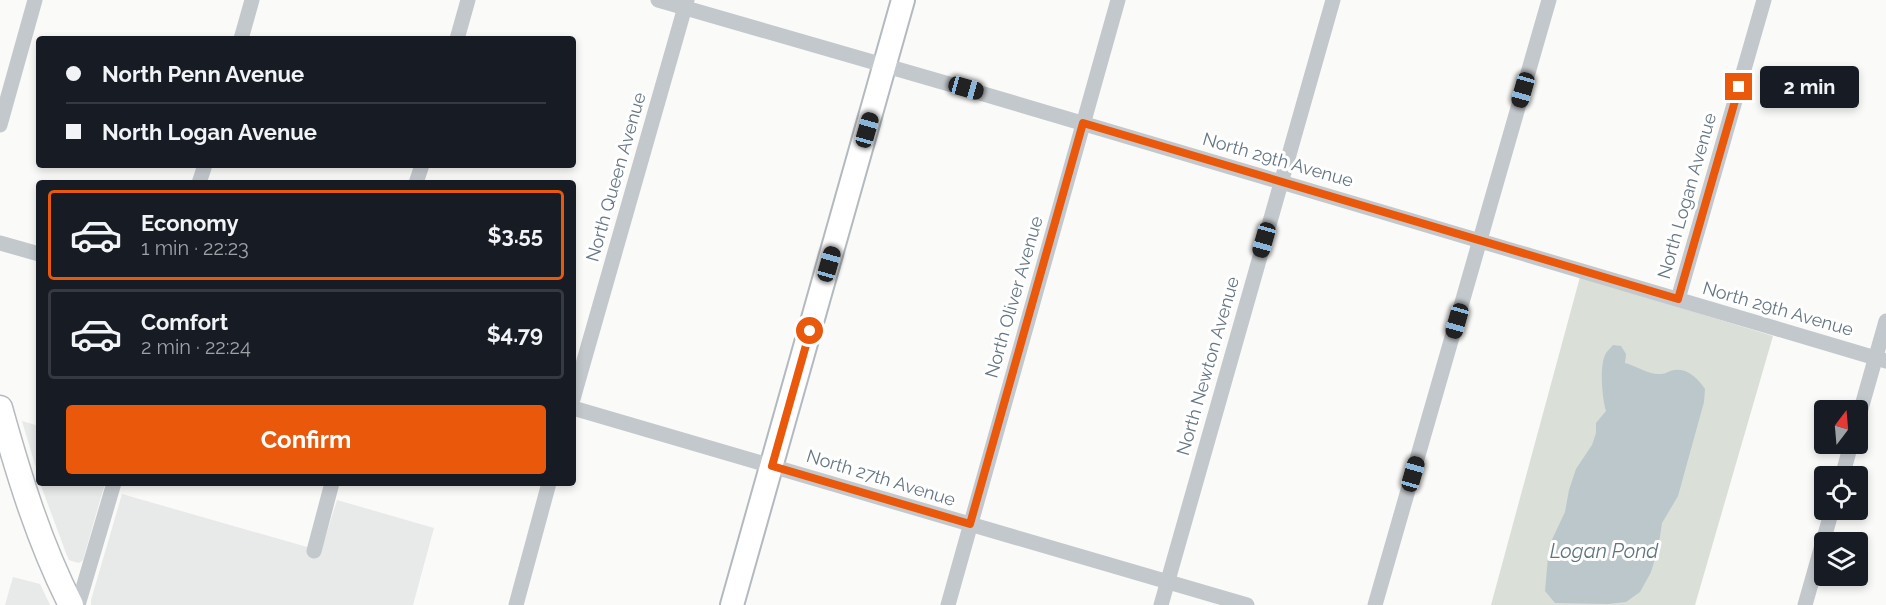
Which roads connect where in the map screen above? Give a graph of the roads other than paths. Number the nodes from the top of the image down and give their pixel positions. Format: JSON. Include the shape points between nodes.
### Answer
{"nodes":[{"id":1,"x":35,"y":0,"type":"edge"},
{"id":2,"x":252,"y":0,"type":"edge"},
{"id":3,"x":468,"y":0,"type":"edge"},
{"id":4,"x":658,"y":0,"type":"edge"},
{"id":5,"x":903,"y":0,"type":"edge"},
{"id":6,"x":1118,"y":0,"type":"edge"},
{"id":7,"x":1333,"y":0,"type":"edge"},
{"id":8,"x":1549,"y":0,"type":"edge"},
{"id":9,"x":1764,"y":0,"type":"edge"},
{"id":10,"x":685,"y":4,"type":"edge"},
{"id":11,"x":242,"y":36,"type":"edge"},
{"id":12,"x":458,"y":36,"type":"edge"},
{"id":13,"x":886,"y":65,"type":"junction"},
{"id":14,"x":1083,"y":123,"type":"junction"},
{"id":15,"x":0,"y":124,"type":"edge"},
{"id":16,"x":1281,"y":182,"type":"junction"},
{"id":17,"x":1480,"y":241,"type":"junction"},
{"id":18,"x":0,"y":243,"type":"edge"},
{"id":19,"x":36,"y":253,"type":"edge"},
{"id":20,"x":1678,"y":299,"type":"junction"},
{"id":21,"x":1886,"y":321,"type":"edge"},
{"id":22,"x":1881,"y":359,"type":"edge"},
{"id":23,"x":576,"y":388,"type":"edge"},
{"id":24,"x":1866,"y":400,"type":"edge"},
{"id":25,"x":0,"y":408,"type":"edge"},
{"id":26,"x":576,"y":409,"type":"edge"},
{"id":27,"x":772,"y":466,"type":"junction"},
{"id":28,"x":113,"y":486,"type":"edge"},
{"id":29,"x":331,"y":486,"type":"edge"},
{"id":30,"x":548,"y":486,"type":"edge"},
{"id":31,"x":1829,"y":520,"type":"edge"},
{"id":32,"x":970,"y":524,"type":"junction"},
{"id":33,"x":314,"y":551,"type":"dead end"},
{"id":34,"x":1167,"y":582,"type":"junction"},
{"id":35,"x":71,"y":605,"type":"edge"},
{"id":36,"x":78,"y":605,"type":"edge"},
{"id":37,"x":516,"y":605,"type":"edge"},
{"id":38,"x":732,"y":605,"type":"edge"},
{"id":39,"x":948,"y":605,"type":"edge"},
{"id":40,"x":1161,"y":605,"type":"edge"},
{"id":41,"x":1247,"y":605,"type":"edge"},
{"id":42,"x":1376,"y":605,"type":"edge"},
{"id":43,"x":1805,"y":605,"type":"edge"}],
"edges":[{"from":1,"to":15,"type":"street"},
{"from":2,"to":11,"type":"street"},
{"from":3,"to":12,"type":"street"},
{"from":4,"to":10,"type":"street","name":"North 29th Avenue"},
{"from":5,"to":13,"type":"main road"},
{"from":6,"to":14,"type":"street","name":"North Oliver Avenue"},
{"from":7,"to":16,"type":"street","name":"North Newton Avenue"},
{"from":8,"to":17,"type":"street"},
{"from":9,"to":20,"type":"street","name":"North Logan Avenue"},
{"from":10,"to":13,"type":"street","name":"North 29th Avenue"},
{"from":10,"to":23,"type":"street","name":"North Queen Avenue"},
{"from":13,"to":14,"type":"street","name":"North 29th Avenue"},
{"from":13,"to":27,"type":"main road"},
{"from":14,"to":16,"type":"street","name":"North 29th Avenue"},
{"from":14,"to":32,"type":"street","name":"North Oliver Avenue"},
{"from":16,"to":17,"type":"street","name":"North 29th Avenue"},
{"from":16,"to":34,"type":"street","name":"North Newton Avenue"},
{"from":17,"to":20,"type":"street","name":"North 29th Avenue"},
{"from":17,"to":42,"type":"street"},
{"from":18,"to":19,"type":"street"},
{"from":20,"to":22,"type":"street","name":"North 29th Avenue"},
{"from":21,"to":22,"type":"street"},
{"from":22,"to":24,"type":"street"},
{"from":25,"to":35,"type":"main road","via":[[35,524]]},
{"from":26,"to":27,"type":"street","name":"North 27th Avenue"},
{"from":27,"to":32,"type":"street","name":"North 27th Avenue"},
{"from":27,"to":38,"type":"main road"},
{"from":28,"to":36,"type":"street"},
{"from":29,"to":33,"type":"street"},
{"from":30,"to":37,"type":"street"},
{"from":31,"to":43,"type":"street"},
{"from":32,"to":34,"type":"street","name":"North 27th Avenue"},
{"from":32,"to":39,"type":"street","name":"North Oliver Avenue"},
{"from":34,"to":40,"type":"street","name":"North Newton Avenue"},
{"from":34,"to":41,"type":"street","name":"North 27th Avenue"}]}
